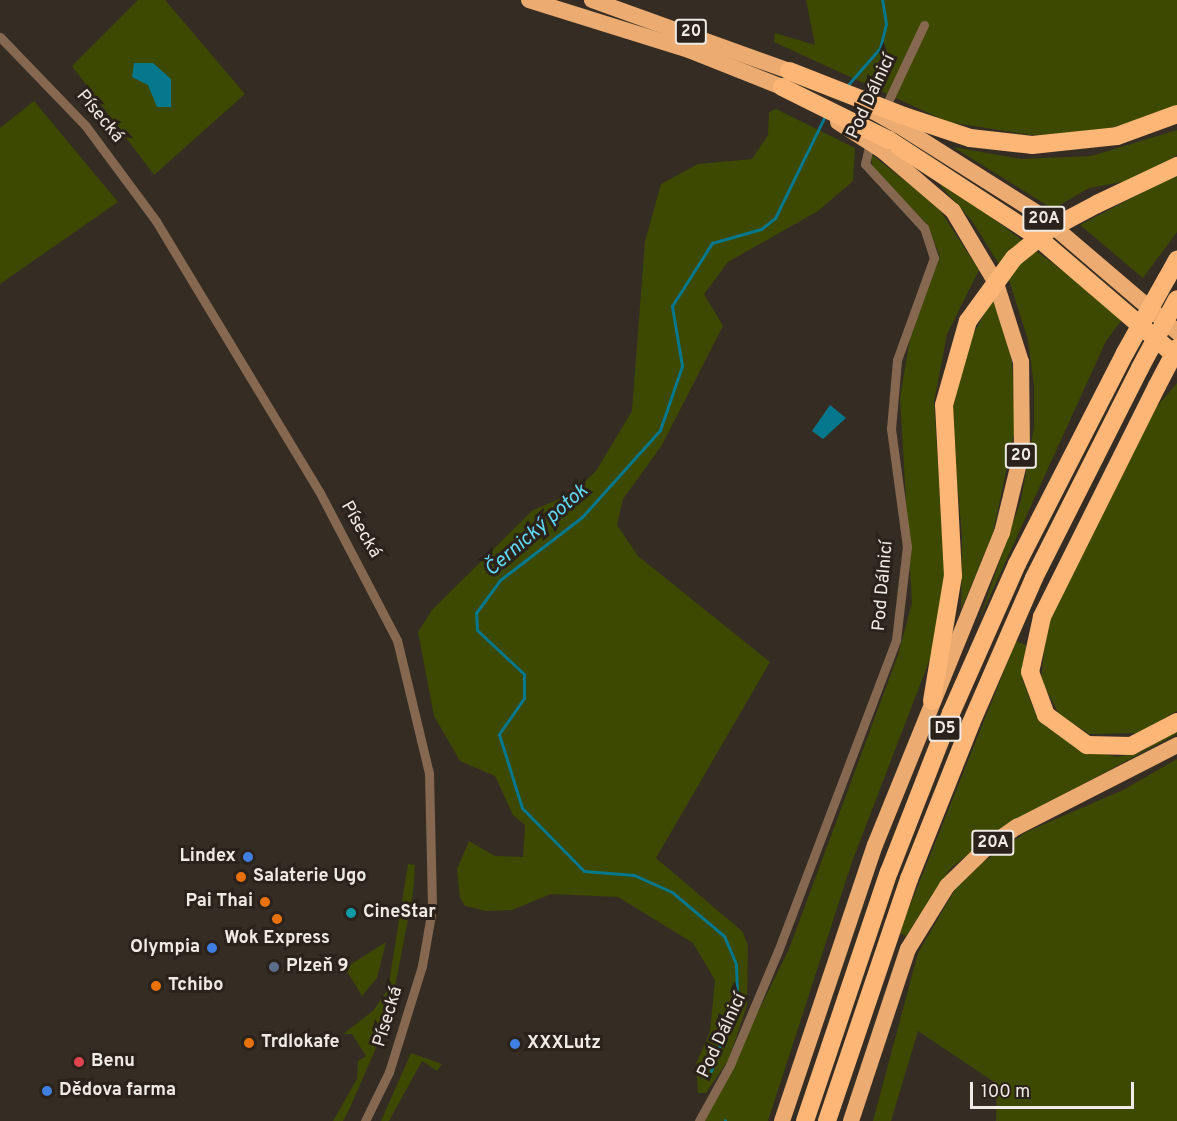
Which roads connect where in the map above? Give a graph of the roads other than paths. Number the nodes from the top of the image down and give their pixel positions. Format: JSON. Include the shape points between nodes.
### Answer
{"nodes":[{"id":1,"x":529,"y":0,"type":"edge"},
{"id":2,"x":592,"y":0,"type":"edge"},
{"id":3,"x":924,"y":25,"type":"dead end"},
{"id":4,"x":0,"y":37,"type":"edge"},
{"id":5,"x":785,"y":79,"type":"junction"},
{"id":6,"x":1177,"y":114,"type":"edge"},
{"id":7,"x":893,"y":133,"type":"junction"},
{"id":8,"x":1177,"y":166,"type":"edge"},
{"id":9,"x":1177,"y":260,"type":"edge"},
{"id":10,"x":1177,"y":299,"type":"edge"},
{"id":11,"x":1177,"y":332,"type":"edge"},
{"id":12,"x":1177,"y":348,"type":"edge"},
{"id":13,"x":1177,"y":357,"type":"edge"},
{"id":14,"x":932,"y":701,"type":"junction"},
{"id":15,"x":1177,"y":722,"type":"edge"},
{"id":16,"x":1177,"y":745,"type":"edge"},
{"id":17,"x":364,"y":1121,"type":"edge"},
{"id":18,"x":699,"y":1121,"type":"edge"},
{"id":19,"x":782,"y":1121,"type":"edge"},
{"id":20,"x":805,"y":1121,"type":"edge"},
{"id":21,"x":827,"y":1121,"type":"edge"},
{"id":22,"x":851,"y":1121,"type":"edge"}],
"edges":[{"from":1,"to":5,"type":"highway","number":"20"},
{"from":2,"to":5,"type":"highway","number":"20"},
{"from":3,"to":18,"type":"street","name":"Pod Dálnicí","via":[[864,153],[865,164],[880,187],[924,228],[934,258],[897,360],[891,429],[907,547],[896,640],[778,951],[730,1065]]},
{"from":4,"to":17,"type":"street","name":"Písecká","via":[[85,124],[156,221],[325,501],[397,640],[429,773],[432,909],[422,966],[389,1072]]},
{"from":5,"to":7,"type":"highway","bridge":true},
{"from":5,"to":7,"type":"highway","bridge":true},
{"from":6,"to":7,"type":"highway","via":[[1117,136],[1032,145]]},
{"from":7,"to":11,"type":"highway","number":"20A","via":[[1039,214]]},
{"from":7,"to":13,"type":"highway","via":[[1036,236]]},
{"from":7,"to":14,"type":"highway","number":"20","via":[[977,246],[1011,321],[1023,384],[1022,450],[1011,504]]},
{"from":8,"to":14,"type":"highway","bridge":true,"via":[[1050,229],[1014,258],[968,321],[944,405],[953,576]]},
{"from":9,"to":20,"type":"highway","number":"D5","bridge":true,"via":[[1017,564],[951,713],[889,872]]},
{"from":10,"to":21,"type":"highway","number":"D5","bridge":true,"via":[[1034,578],[970,723],[909,879]]},
{"from":12,"to":15,"type":"highway","bridge":true,"via":[[1042,617],[1030,672],[1046,715],[1087,745],[1131,746]]},
{"from":14,"to":19,"type":"highway","number":"20","via":[[852,907]]},
{"from":16,"to":22,"type":"highway","number":"20A","via":[[1017,827],[984,849],[947,886],[908,949]]}]}
